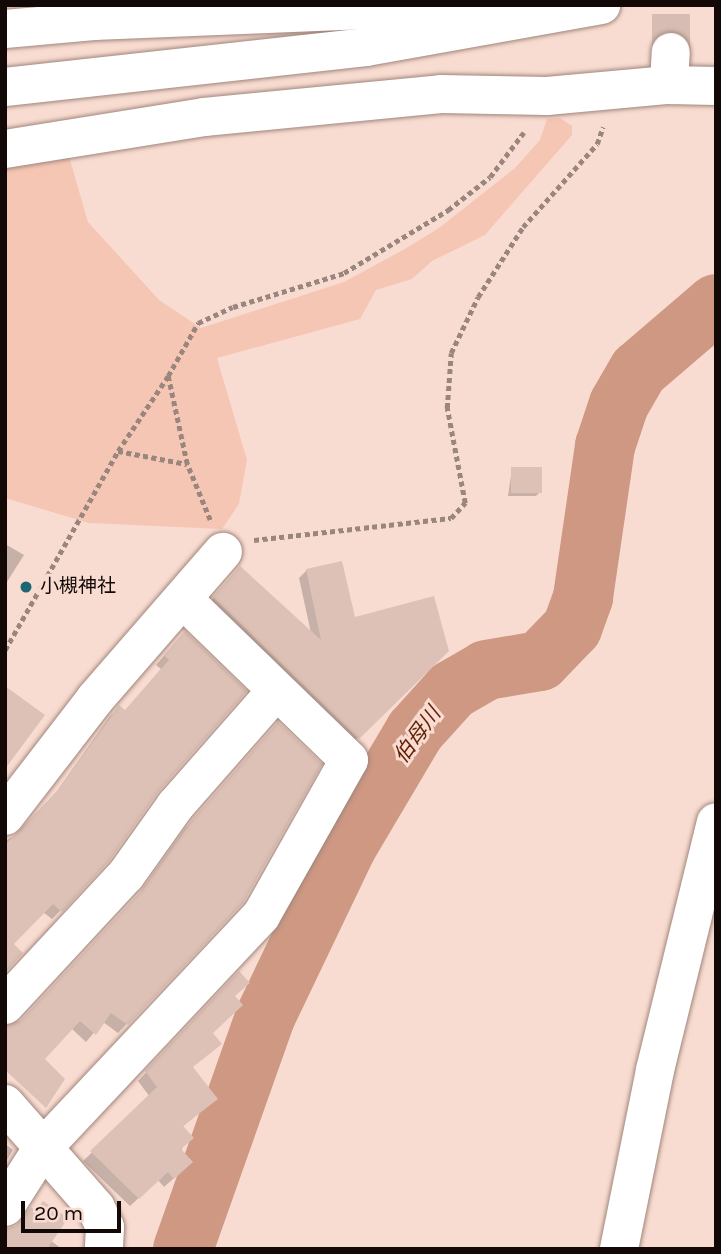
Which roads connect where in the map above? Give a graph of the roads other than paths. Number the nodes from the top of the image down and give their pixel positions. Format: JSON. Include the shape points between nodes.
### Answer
{"nodes":[{"id":1,"x":497,"y":5,"type":"edge"},
{"id":2,"x":601,"y":5,"type":"edge"},
{"id":3,"x":5,"y":29,"type":"edge"},
{"id":4,"x":716,"y":86,"type":"edge"},
{"id":5,"x":5,"y":87,"type":"edge"},
{"id":6,"x":5,"y":149,"type":"edge"},
{"id":7,"x":223,"y":552,"type":"road end"},
{"id":8,"x":183,"y":599,"type":"junction"},
{"id":9,"x":276,"y":691,"type":"junction"},
{"id":10,"x":5,"y":816,"type":"edge"},
{"id":11,"x":716,"y":822,"type":"edge"},
{"id":12,"x":5,"y":1004,"type":"edge"},
{"id":13,"x":5,"y":1104,"type":"edge"},
{"id":14,"x":42,"y":1149,"type":"junction"},
{"id":15,"x":5,"y":1207,"type":"edge"},
{"id":16,"x":104,"y":1249,"type":"edge"},
{"id":17,"x":619,"y":1249,"type":"edge"}],
"edges":[{"from":1,"to":3,"type":"main road","via":[[94,21]]},
{"from":2,"to":5,"type":"main road","via":[[366,47]]},
{"from":4,"to":6,"type":"main road","via":[[670,69],[614,90],[547,96],[441,94],[232,114]]},
{"from":7,"to":8,"type":"main road"},
{"from":8,"to":9,"type":"main road"},
{"from":8,"to":10,"type":"main road","via":[[95,699]]},
{"from":9,"to":12,"type":"main road","via":[[175,806],[126,875]]},
{"from":9,"to":14,"type":"main road","via":[[349,760],[261,916]]},
{"from":11,"to":17,"type":"main road","via":[[658,1056]]},
{"from":13,"to":14,"type":"main road"},
{"from":14,"to":15,"type":"main road"},
{"from":14,"to":16,"type":"main road","via":[[96,1208],[105,1227]]}]}
